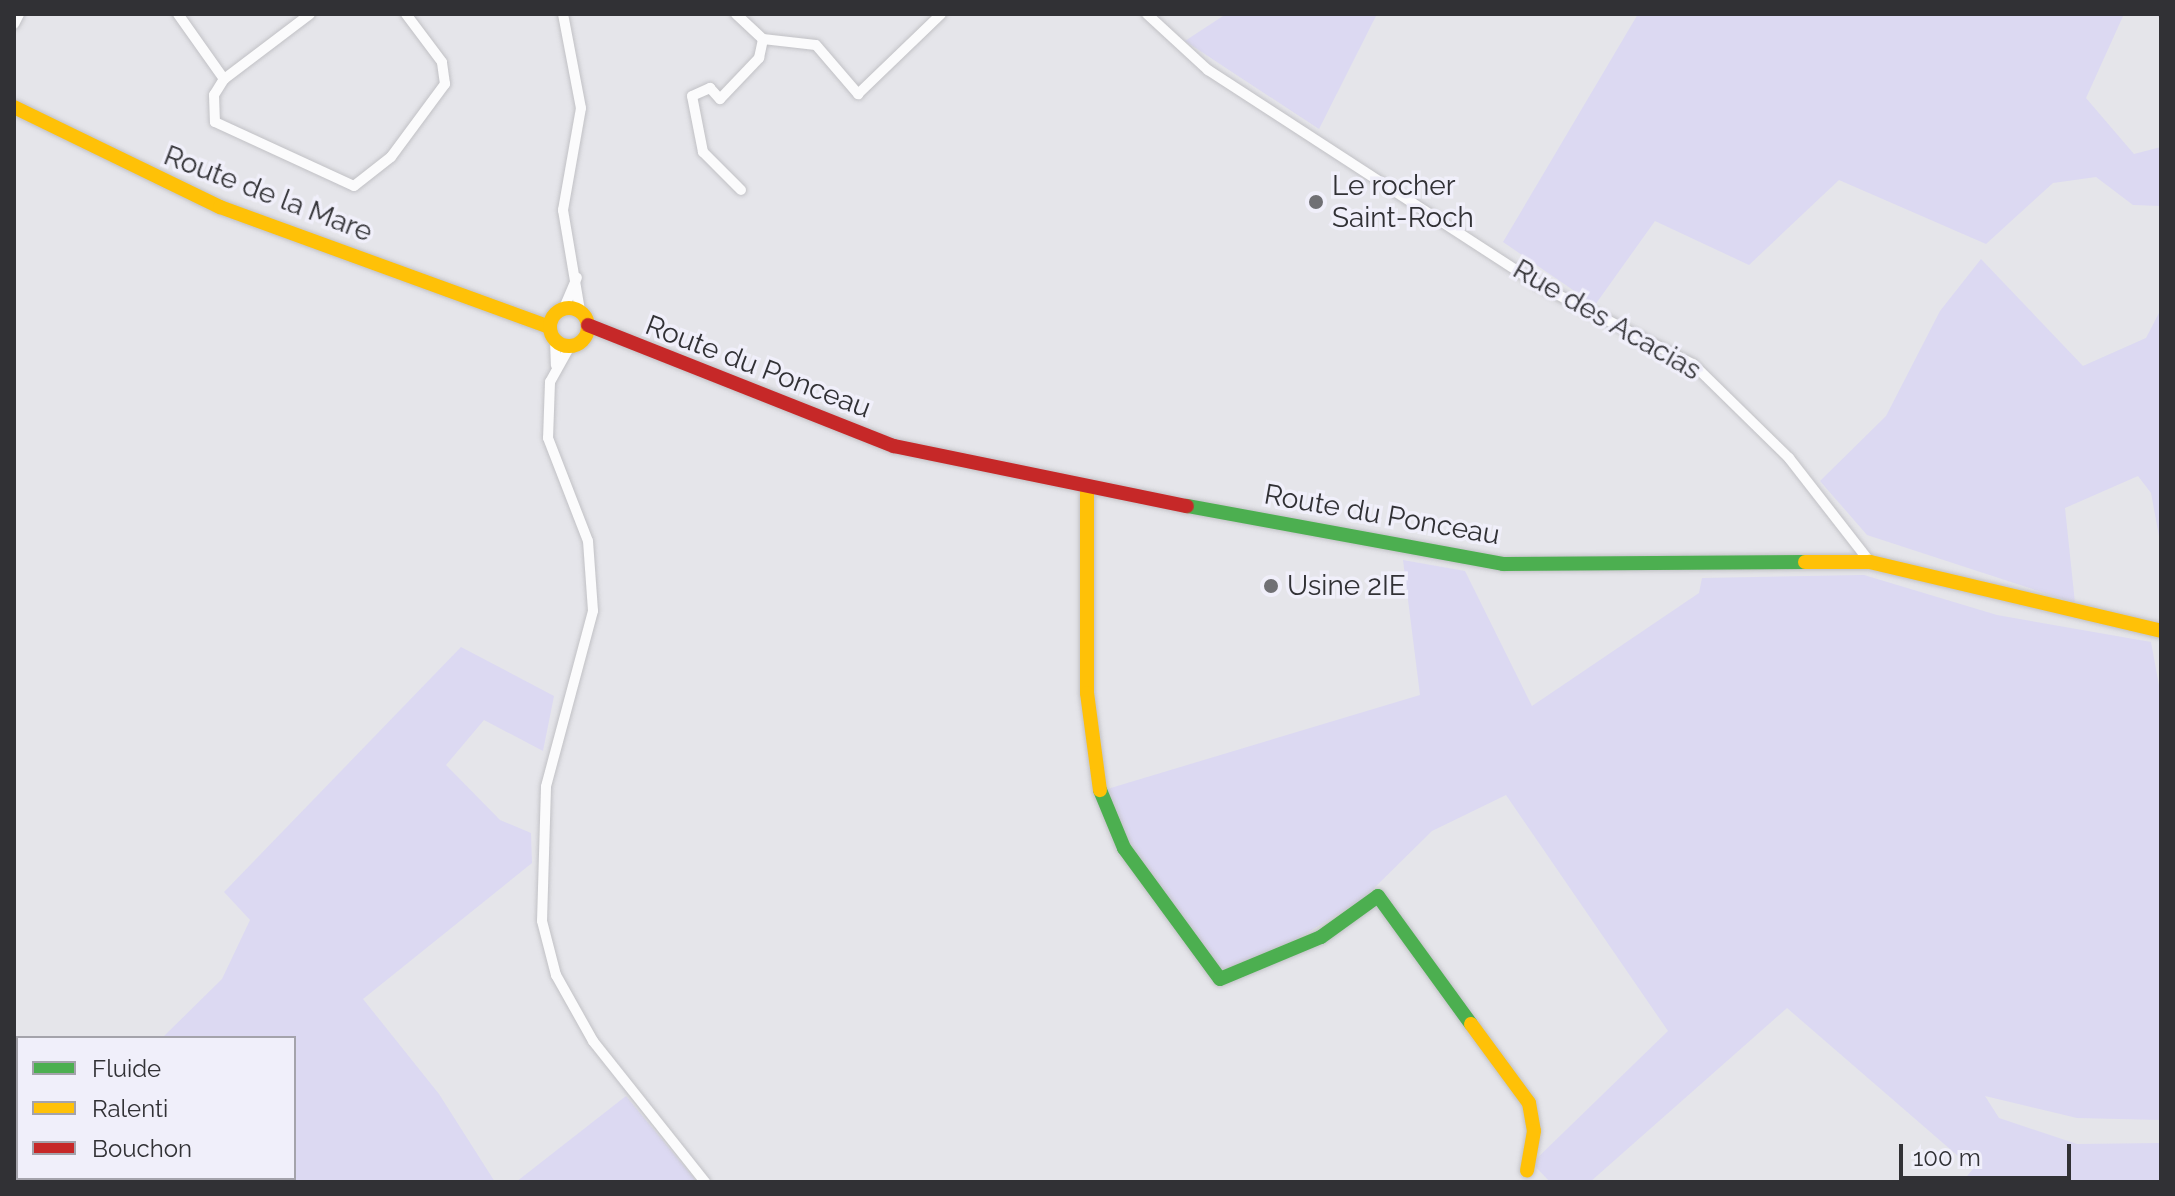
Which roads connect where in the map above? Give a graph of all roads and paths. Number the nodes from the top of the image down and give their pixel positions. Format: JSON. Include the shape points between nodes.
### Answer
{"nodes":[{"id":1,"x":19,"y":14,"type":"edge"},
{"id":2,"x":178,"y":14,"type":"edge"},
{"id":3,"x":310,"y":14,"type":"edge"},
{"id":4,"x":406,"y":14,"type":"edge"},
{"id":5,"x":563,"y":14,"type":"edge"},
{"id":6,"x":736,"y":14,"type":"edge"},
{"id":7,"x":941,"y":14,"type":"edge"},
{"id":8,"x":1147,"y":14,"type":"edge"},
{"id":9,"x":14,"y":24,"type":"edge"},
{"id":10,"x":763,"y":39,"type":"junction"},
{"id":11,"x":224,"y":79,"type":"junction"},
{"id":12,"x":14,"y":107,"type":"edge"},
{"id":13,"x":741,"y":190,"type":"dead end"},
{"id":14,"x":578,"y":276,"type":"junction"},
{"id":15,"x":580,"y":311,"type":"joint"},
{"id":16,"x":566,"y":329,"type":"junction"},
{"id":17,"x":1087,"y":488,"type":"junction"},
{"id":18,"x":1870,"y":562,"type":"junction"},
{"id":19,"x":2161,"y":631,"type":"edge"},
{"id":20,"x":1527,"y":1170,"type":"dead end"},
{"id":21,"x":705,"y":1182,"type":"edge"}],
"edges":[{"from":1,"to":9,"type":"street"},
{"from":2,"to":11,"type":"street"},
{"from":3,"to":11,"type":"street"},
{"from":4,"to":11,"type":"street","via":[[442,62],[445,84],[361,185],[221,130],[212,109]]},
{"from":5,"to":14,"type":"street","via":[[581,96],[563,210]]},
{"from":6,"to":10,"type":"street"},
{"from":7,"to":10,"type":"street","via":[[858,94],[816,45]]},
{"from":8,"to":18,"type":"street","name":"Rue des Acacias","via":[[1208,70],[1539,285],[1693,364],[1789,458]]},
{"from":10,"to":13,"type":"street","via":[[759,58],[720,99],[710,88],[692,96],[703,152]]},
{"from":12,"to":16,"type":"street","name":"Route de la Mare","via":[[233,212]]},
{"from":14,"to":15,"type":"street"},
{"from":14,"to":16,"type":"street"},
{"from":15,"to":16,"type":"street"},
{"from":16,"to":17,"type":"street","name":"Route du Ponceau","via":[[612,340],[894,446]]},
{"from":16,"to":21,"type":"street","via":[[548,438],[594,576],[593,611],[546,787],[542,921],[556,975],[593,1041]]},
{"from":17,"to":18,"type":"street","name":"Route du Ponceau","via":[[1503,564]]},
{"from":17,"to":20,"type":"street","via":[[1087,693],[1101,799],[1124,848],[1220,979],[1300,948],[1378,896],[1529,1103],[1534,1131]]},
{"from":18,"to":19,"type":"street","name":"Route du Ponceau"}]}
